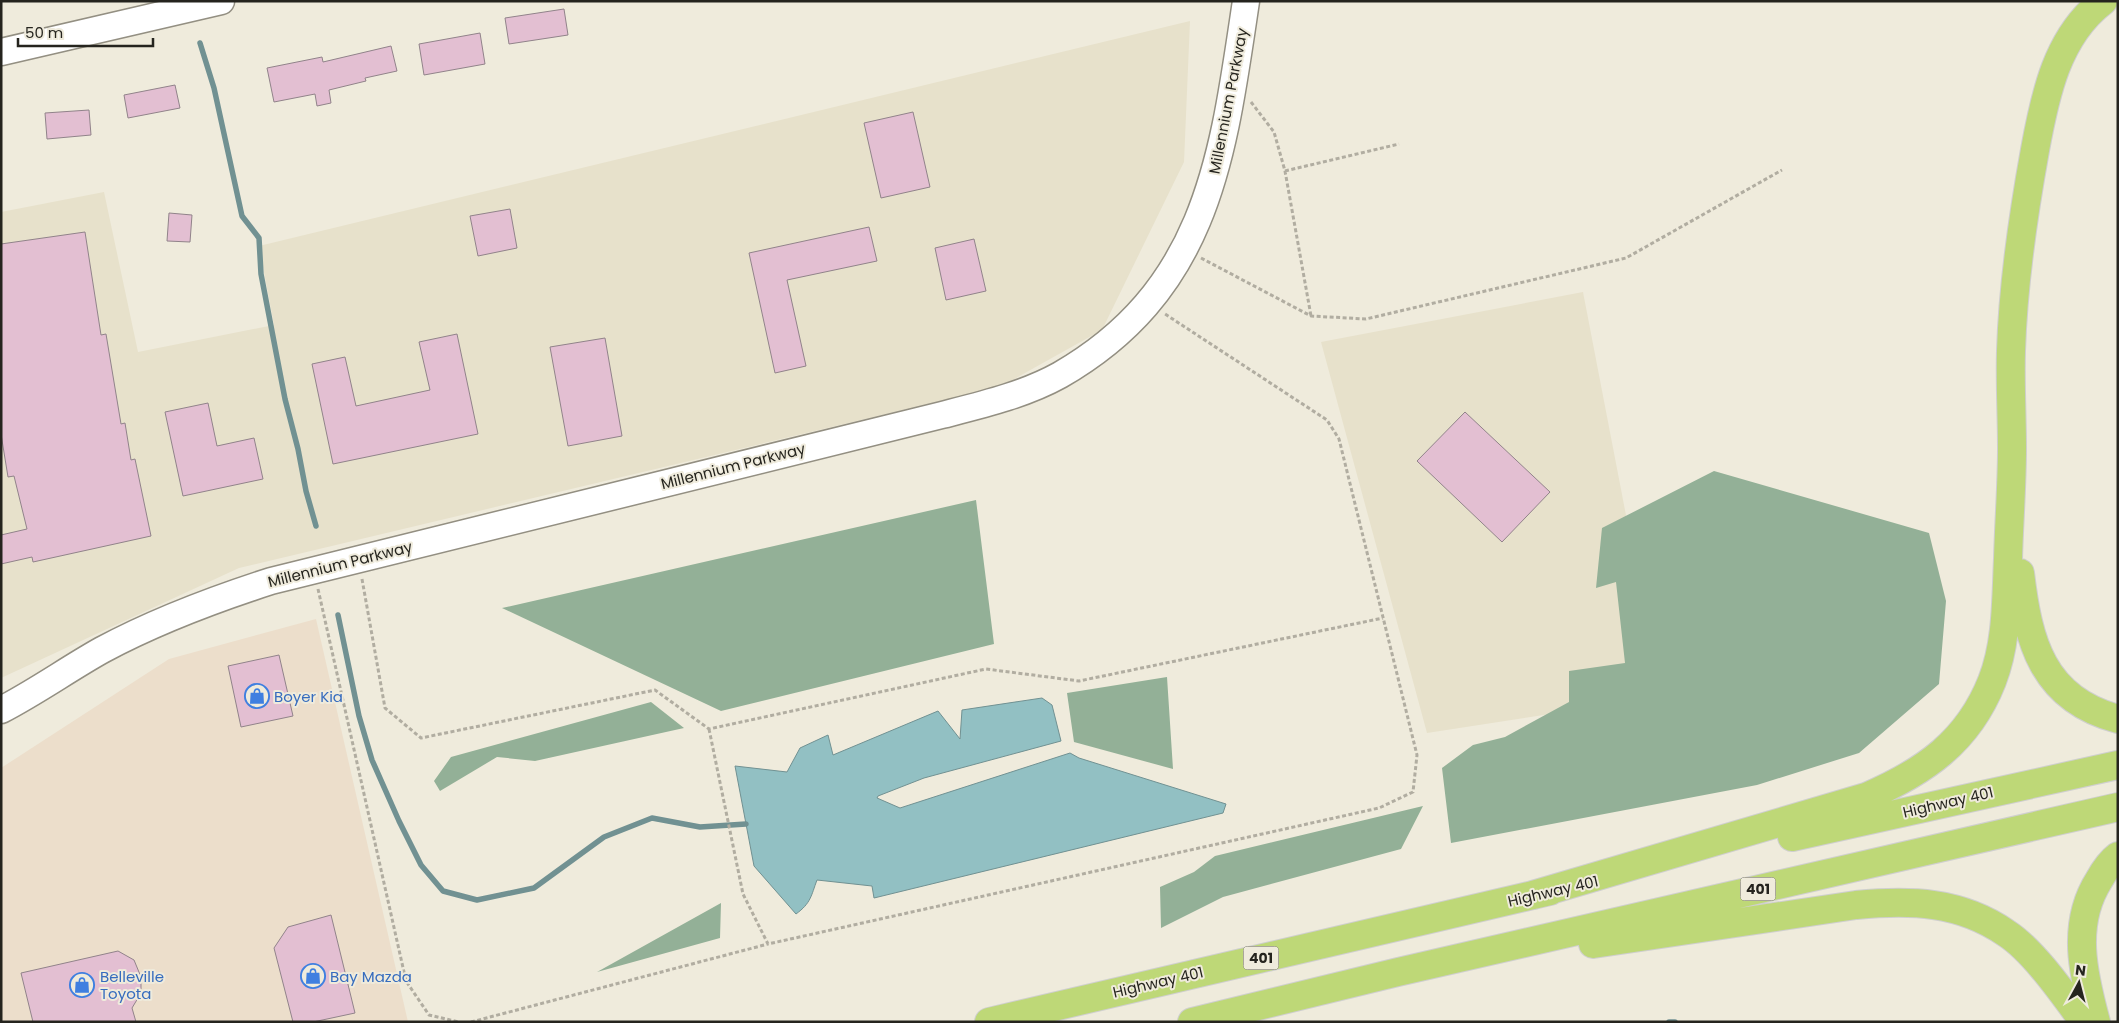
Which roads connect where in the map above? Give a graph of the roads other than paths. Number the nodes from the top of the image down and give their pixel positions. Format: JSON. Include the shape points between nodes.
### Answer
{"nodes":[{"id":1,"x":221,"y":1,"type":"edge"},
{"id":2,"x":1246,"y":1,"type":"edge"},
{"id":3,"x":2103,"y":1,"type":"edge"},
{"id":4,"x":1,"y":52,"type":"edge"},
{"id":5,"x":2012,"y":476,"type":"junction"},
{"id":6,"x":1,"y":710,"type":"edge"},
{"id":7,"x":2118,"y":720,"type":"edge"},
{"id":8,"x":2118,"y":765,"type":"edge"},
{"id":9,"x":2118,"y":807,"type":"edge"},
{"id":10,"x":2118,"y":856,"type":"edge"},
{"id":11,"x":1533,"y":895,"type":"junction"},
{"id":12,"x":1398,"y":972,"type":"junction"},
{"id":13,"x":989,"y":1022,"type":"edge"},
{"id":14,"x":1192,"y":1022,"type":"edge"},
{"id":15,"x":2084,"y":1022,"type":"edge"},
{"id":16,"x":2096,"y":1022,"type":"edge"}],
"edges":[{"from":1,"to":4,"type":"street"},
{"from":2,"to":6,"type":"street","name":"Millennium Parkway","via":[[1220,154],[1185,249],[1166,280],[1137,315],[1060,375],[1012,395],[942,415],[270,581],[180,612],[101,651]]},
{"from":3,"to":5,"type":"highway","via":[[2077,26],[2064,49],[2046,96],[2038,132],[2014,307]]},
{"from":5,"to":7,"type":"highway","via":[[2023,598],[2039,657],[2068,694],[2100,714]]},
{"from":5,"to":11,"type":"highway","via":[[2001,652],[1992,682],[1977,712],[1958,739],[1944,752],[1905,778],[1866,796]]},
{"from":8,"to":11,"type":"highway","name":"Highway 401","number":"401"},
{"from":9,"to":12,"type":"highway","number":"401"},
{"from":10,"to":16,"type":"highway","via":[[2090,893],[2083,918],[2081,948],[2084,974]]},
{"from":11,"to":13,"type":"highway","name":"Highway 401","number":"401"},
{"from":12,"to":14,"type":"highway","number":"401"},
{"from":12,"to":15,"type":"highway","via":[[1894,901],[1956,910],[2008,933],[2030,954]]}]}
